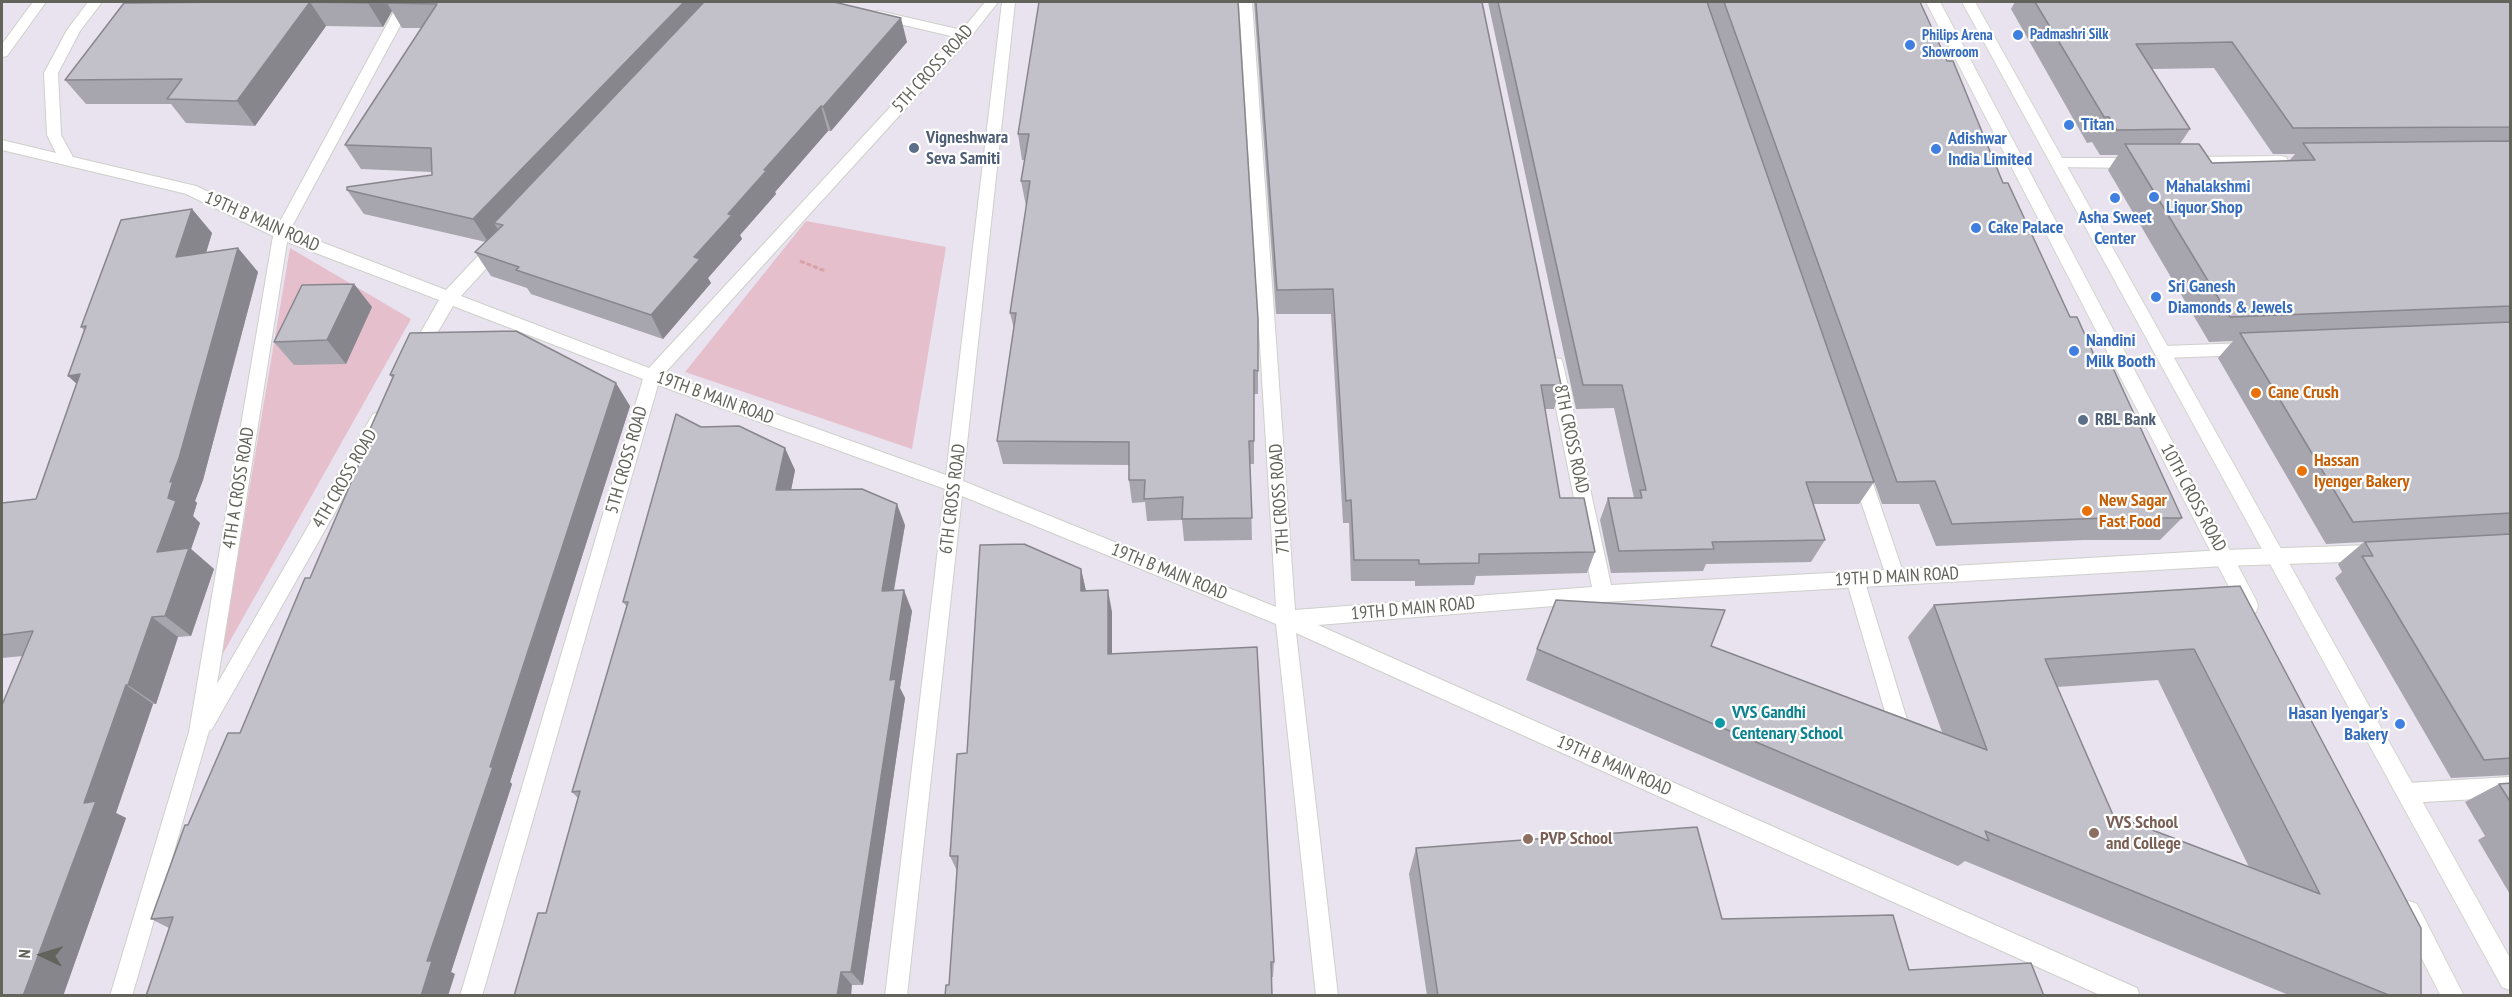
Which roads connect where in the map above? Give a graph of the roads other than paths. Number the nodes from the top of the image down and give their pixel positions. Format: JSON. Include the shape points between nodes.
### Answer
{"nodes":[{"id":1,"x":39,"y":2,"type":"edge"},
{"id":2,"x":95,"y":2,"type":"edge"},
{"id":3,"x":406,"y":2,"type":"edge"},
{"id":4,"x":992,"y":2,"type":"edge"},
{"id":5,"x":1009,"y":2,"type":"edge"},
{"id":6,"x":1245,"y":2,"type":"edge"},
{"id":7,"x":1933,"y":2,"type":"edge"},
{"id":8,"x":1968,"y":2,"type":"edge"},
{"id":9,"x":860,"y":10,"type":"edge"},
{"id":10,"x":965,"y":35,"type":"junction"},
{"id":11,"x":2,"y":53,"type":"edge"},
{"id":12,"x":2,"y":145,"type":"edge"},
{"id":13,"x":68,"y":161,"type":"junction"},
{"id":14,"x":2300,"y":161,"type":"edge"},
{"id":15,"x":2147,"y":162,"type":"edge"},
{"id":16,"x":2171,"y":162,"type":"edge"},
{"id":17,"x":2058,"y":163,"type":"junction"},
{"id":18,"x":281,"y":233,"type":"junction"},
{"id":19,"x":506,"y":237,"type":"edge"},
{"id":20,"x":449,"y":298,"type":"junction"},
{"id":21,"x":2265,"y":348,"type":"edge"},
{"id":22,"x":1553,"y":350,"type":"edge"},
{"id":23,"x":2163,"y":352,"type":"junction"},
{"id":24,"x":407,"y":370,"type":"edge"},
{"id":25,"x":652,"y":376,"type":"junction"},
{"id":26,"x":389,"y":401,"type":"edge"},
{"id":27,"x":1854,"y":453,"type":"edge"},
{"id":28,"x":954,"y":485,"type":"junction"},
{"id":29,"x":2394,"y":551,"type":"edge"},
{"id":30,"x":2277,"y":557,"type":"junction"},
{"id":31,"x":2224,"y":558,"type":"junction"},
{"id":32,"x":1896,"y":578,"type":"junction"},
{"id":33,"x":1855,"y":579,"type":"junction"},
{"id":34,"x":1603,"y":594,"type":"junction"},
{"id":35,"x":1285,"y":620,"type":"junction"},
{"id":36,"x":2257,"y":621,"type":"edge"},
{"id":37,"x":200,"y":732,"type":"junction"},
{"id":38,"x":1905,"y":747,"type":"edge"},
{"id":39,"x":2511,"y":787,"type":"edge"},
{"id":40,"x":2407,"y":793,"type":"junction"},
{"id":41,"x":2398,"y":891,"type":"edge"},
{"id":42,"x":2511,"y":980,"type":"edge"},
{"id":43,"x":121,"y":996,"type":"edge"},
{"id":44,"x":471,"y":996,"type":"edge"},
{"id":45,"x":896,"y":996,"type":"edge"},
{"id":46,"x":1327,"y":996,"type":"edge"},
{"id":47,"x":2129,"y":996,"type":"edge"},
{"id":48,"x":2453,"y":996,"type":"edge"}],
"edges":[{"from":1,"to":11,"type":"street"},
{"from":2,"to":13,"type":"street","via":[[74,30],[51,73],[54,135]]},
{"from":3,"to":18,"type":"street","name":"4TH A CROSS ROAD"},
{"from":4,"to":10,"type":"street","name":"5TH CROSS ROAD"},
{"from":5,"to":28,"type":"street","name":"6TH CROSS ROAD"},
{"from":6,"to":35,"type":"street","name":"7TH CROSS ROAD"},
{"from":7,"to":31,"type":"street","name":"10TH CROSS ROAD"},
{"from":8,"to":17,"type":"street"},
{"from":9,"to":10,"type":"street"},
{"from":10,"to":25,"type":"street","name":"5TH CROSS ROAD"},
{"from":12,"to":13,"type":"street","name":"19TH B MAIN ROAD"},
{"from":13,"to":18,"type":"street","name":"19TH B MAIN ROAD","via":[[191,190]]},
{"from":14,"to":16,"type":"street"},
{"from":15,"to":17,"type":"street"},
{"from":17,"to":23,"type":"street"},
{"from":18,"to":20,"type":"street","name":"19TH B MAIN ROAD"},
{"from":18,"to":37,"type":"street","name":"4TH A CROSS ROAD"},
{"from":19,"to":20,"type":"street"},
{"from":20,"to":24,"type":"street"},
{"from":20,"to":25,"type":"street","name":"19TH B MAIN ROAD"},
{"from":21,"to":23,"type":"street"},
{"from":22,"to":34,"type":"street","name":"8TH CROSS ROAD"},
{"from":23,"to":30,"type":"street"},
{"from":25,"to":28,"type":"street","name":"19TH B MAIN ROAD"},
{"from":25,"to":44,"type":"street","name":"5TH CROSS ROAD"},
{"from":26,"to":37,"type":"street","name":"4TH CROSS ROAD"},
{"from":27,"to":32,"type":"street"},
{"from":28,"to":35,"type":"street","name":"19TH B MAIN ROAD"},
{"from":28,"to":45,"type":"street","name":"6TH CROSS ROAD"},
{"from":29,"to":30,"type":"street","name":"19TH D MAIN ROAD"},
{"from":30,"to":31,"type":"street","name":"19TH D MAIN ROAD"},
{"from":30,"to":40,"type":"street"},
{"from":31,"to":32,"type":"street","name":"19TH D MAIN ROAD"},
{"from":31,"to":36,"type":"street","name":"10TH CROSS ROAD"},
{"from":32,"to":33,"type":"street","name":"19TH D MAIN ROAD"},
{"from":33,"to":34,"type":"street","name":"19TH D MAIN ROAD"},
{"from":33,"to":38,"type":"street"},
{"from":34,"to":35,"type":"street","name":"19TH D MAIN ROAD"},
{"from":35,"to":46,"type":"street","name":"7TH CROSS ROAD"},
{"from":35,"to":47,"type":"street","name":"19TH B MAIN ROAD"},
{"from":37,"to":43,"type":"street","name":"4TH A CROSS ROAD"},
{"from":39,"to":40,"type":"street"},
{"from":40,"to":42,"type":"street"},
{"from":41,"to":48,"type":"street"}]}
